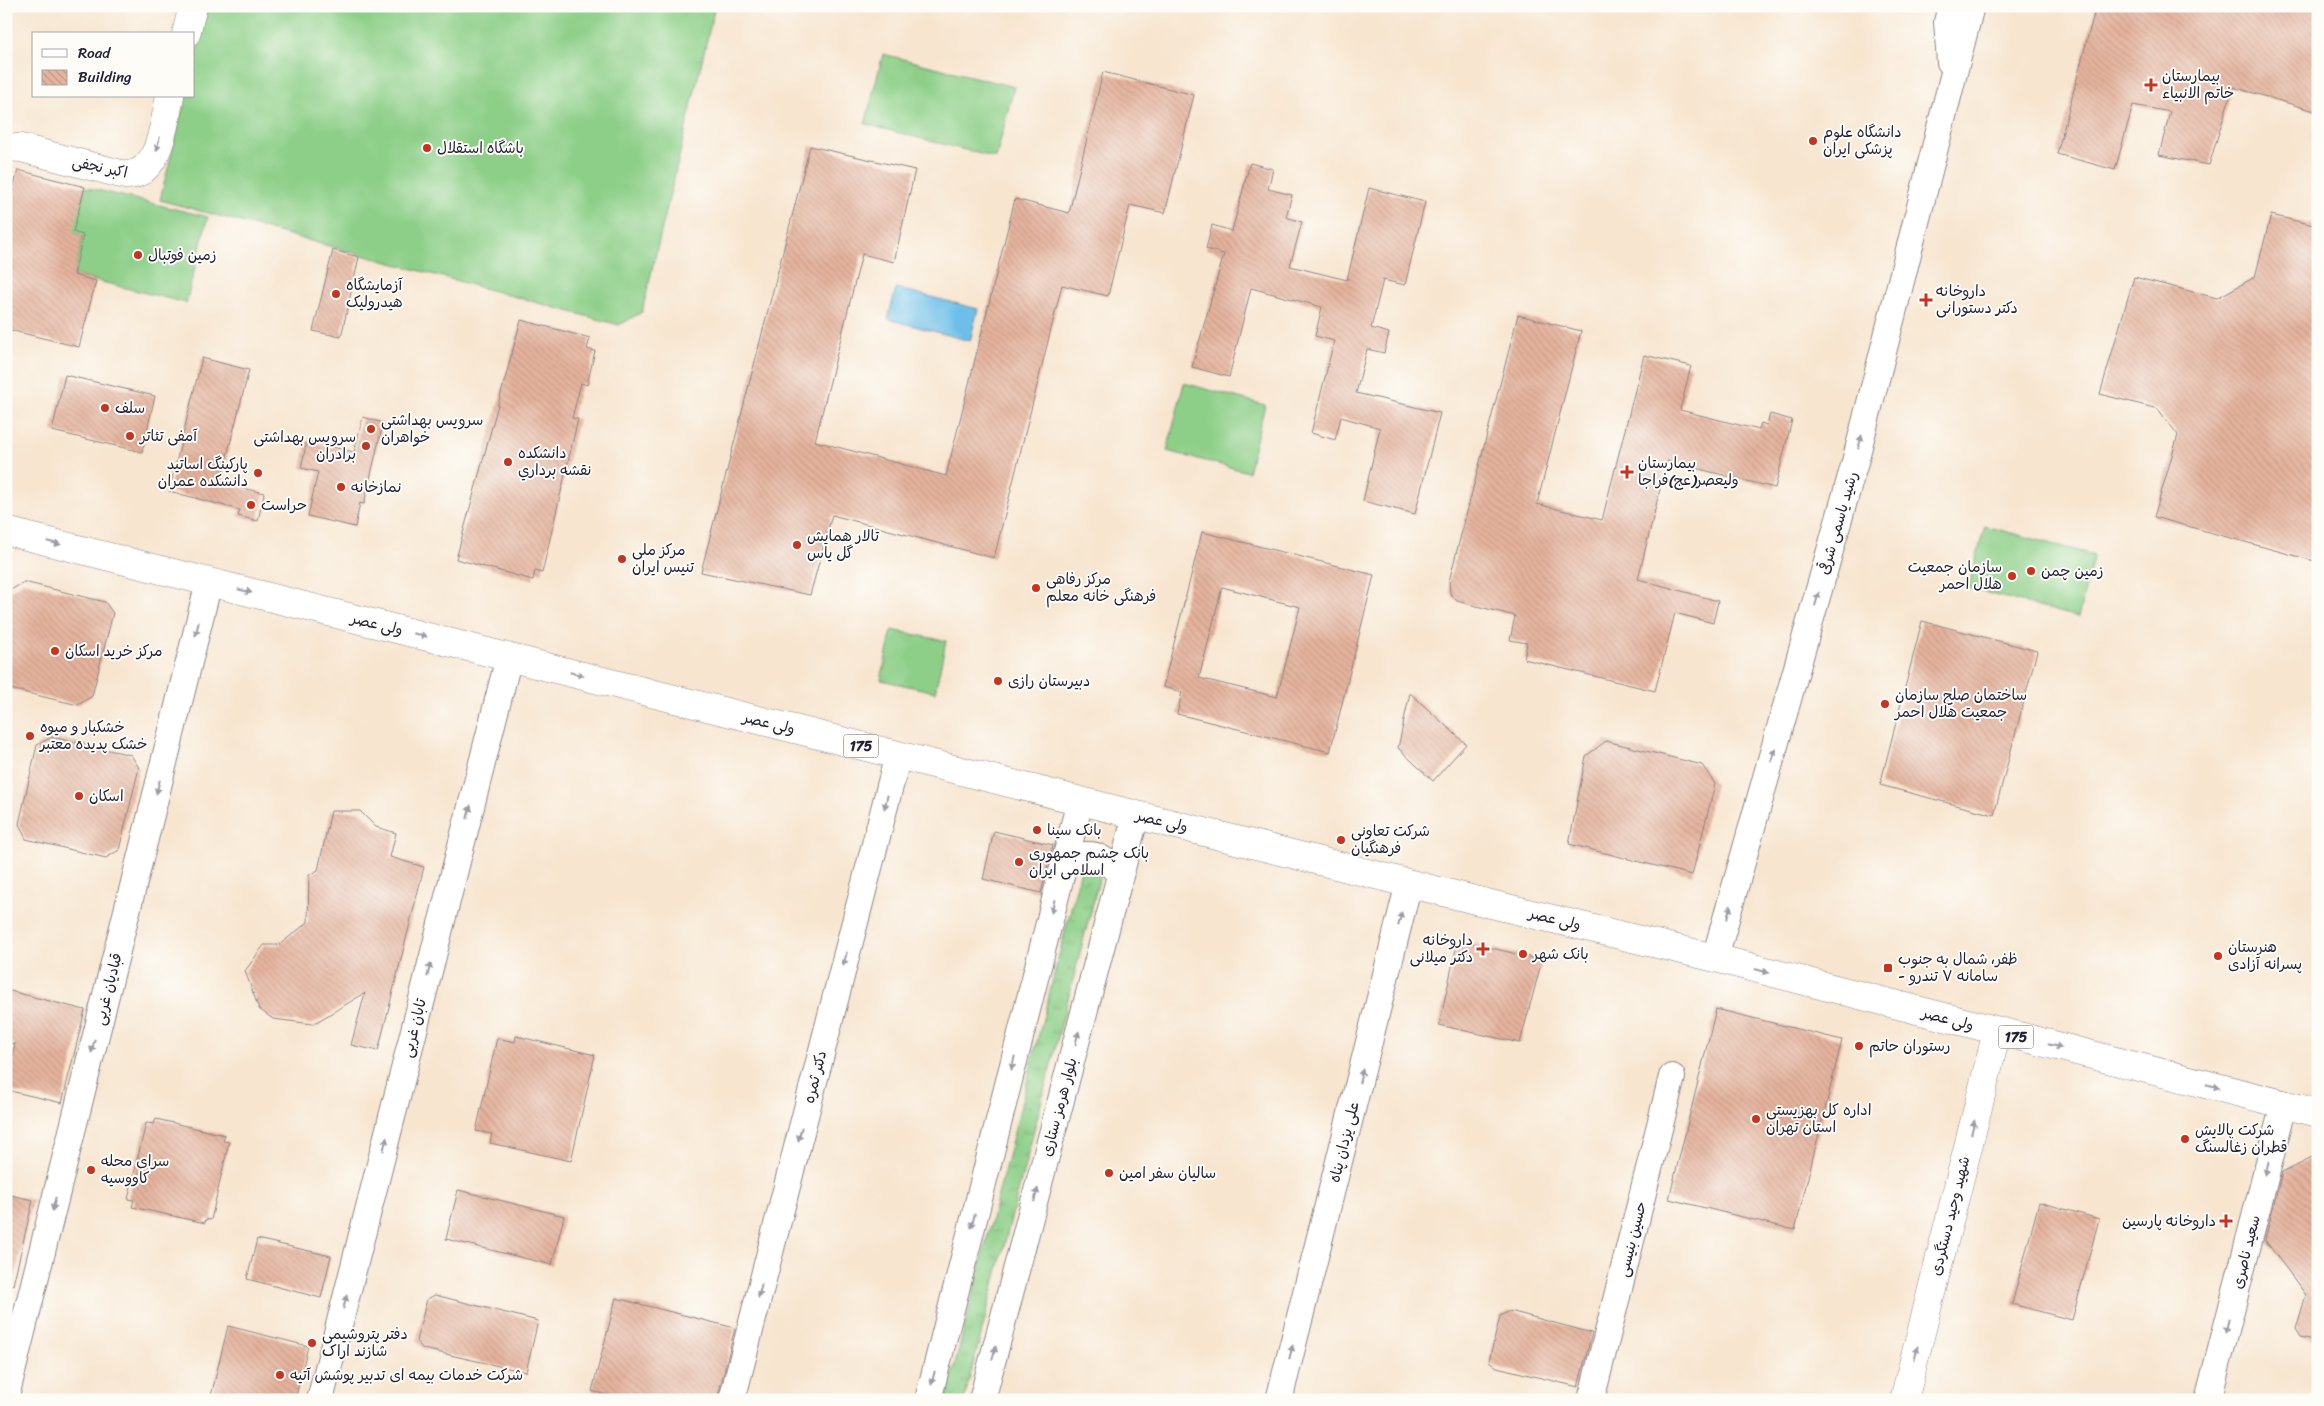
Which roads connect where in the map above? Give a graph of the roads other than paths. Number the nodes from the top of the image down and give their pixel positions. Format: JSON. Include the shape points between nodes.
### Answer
{"nodes":[{"id":1,"x":193,"y":6,"type":"edge"},
{"id":2,"x":1951,"y":6,"type":"edge"},
{"id":3,"x":1971,"y":6,"type":"edge"},
{"id":4,"x":186,"y":32,"type":"edge"},
{"id":5,"x":1952,"y":86,"type":"junction"},
{"id":6,"x":170,"y":98,"type":"edge"},
{"id":7,"x":6,"y":147,"type":"edge"},
{"id":8,"x":6,"y":531,"type":"edge"},
{"id":9,"x":209,"y":582,"type":"junction"},
{"id":10,"x":509,"y":657,"type":"junction"},
{"id":11,"x":898,"y":755,"type":"junction"},
{"id":12,"x":1080,"y":800,"type":"junction"},
{"id":13,"x":1136,"y":815,"type":"junction"},
{"id":14,"x":1065,"y":859,"type":"junction"},
{"id":15,"x":1120,"y":874,"type":"junction"},
{"id":16,"x":1409,"y":883,"type":"junction"},
{"id":17,"x":1715,"y":958,"type":"junction"},
{"id":18,"x":1997,"y":1032,"type":"junction"},
{"id":19,"x":1672,"y":1077,"type":"dead end"},
{"id":20,"x":2284,"y":1104,"type":"junction"},
{"id":21,"x":2318,"y":1113,"type":"edge"},
{"id":22,"x":6,"y":1396,"type":"edge"},
{"id":23,"x":320,"y":1400,"type":"edge"},
{"id":24,"x":732,"y":1400,"type":"edge"},
{"id":25,"x":928,"y":1400,"type":"edge"},
{"id":26,"x":982,"y":1400,"type":"edge"},
{"id":27,"x":1279,"y":1400,"type":"edge"},
{"id":28,"x":1591,"y":1400,"type":"edge"},
{"id":29,"x":1904,"y":1400,"type":"edge"},
{"id":30,"x":2208,"y":1400,"type":"edge"}],
"edges":[{"from":1,"to":4,"type":"main road"},
{"from":2,"to":5,"type":"street","name":"رشید یاسمی شرقی","via":[[1947,22]]},
{"from":3,"to":5,"type":"street","name":"رشید یاسمی شرقی"},
{"from":17,"to":5,"type":"street","name":"رشید یاسمی شرقی","one_way":true,"via":[[1855,462]]},
{"from":6,"to":7,"type":"main road","name":"اکبر نجفی","one_way":true,"via":[[156,154],[147,167],[134,174],[125,175]]},
{"from":8,"to":9,"type":"main road","name":"ولی عصر","number":"175","one_way":true},
{"from":9,"to":10,"type":"main road","name":"ولی عصر","number":"175","one_way":true},
{"from":9,"to":22,"type":"street","name":"قبادیان غربی","one_way":true},
{"from":10,"to":11,"type":"main road","name":"ولی عصر","number":"175","one_way":true},
{"from":23,"to":10,"type":"street","name":"تابان غربی","one_way":true},
{"from":11,"to":12,"type":"main road","name":"ولی عصر","number":"175"},
{"from":11,"to":24,"type":"street","name":"دکتر ثمره","one_way":true},
{"from":12,"to":13,"type":"main road","name":"ولی عصر","number":"175"},
{"from":12,"to":14,"type":"street"},
{"from":13,"to":15,"type":"street","name":"بلوار هرمز ستاری"},
{"from":13,"to":16,"type":"main road","name":"ولی عصر","number":"175"},
{"from":14,"to":15,"type":"street","via":[[1093,854],[1107,861]]},
{"from":14,"to":25,"type":"street","one_way":true},
{"from":26,"to":15,"type":"street","name":"بلوار هرمز ستاری","one_way":true},
{"from":16,"to":17,"type":"main road","name":"ولی عصر","number":"175"},
{"from":27,"to":16,"type":"street","name":"علی یزدان پناه","one_way":true},
{"from":17,"to":18,"type":"main road","name":"ولی عصر","number":"175","one_way":true},
{"from":18,"to":20,"type":"main road","name":"ولی عصر","number":"175","one_way":true},
{"from":29,"to":18,"type":"main road","name":"شهید وحید دستگردی","one_way":true},
{"from":19,"to":28,"type":"street","name":"حسین بنیسی"},
{"from":20,"to":21,"type":"main road","name":"ولی عصر","number":"175"},
{"from":20,"to":30,"type":"street","name":"سعید ناصری","one_way":true}]}
